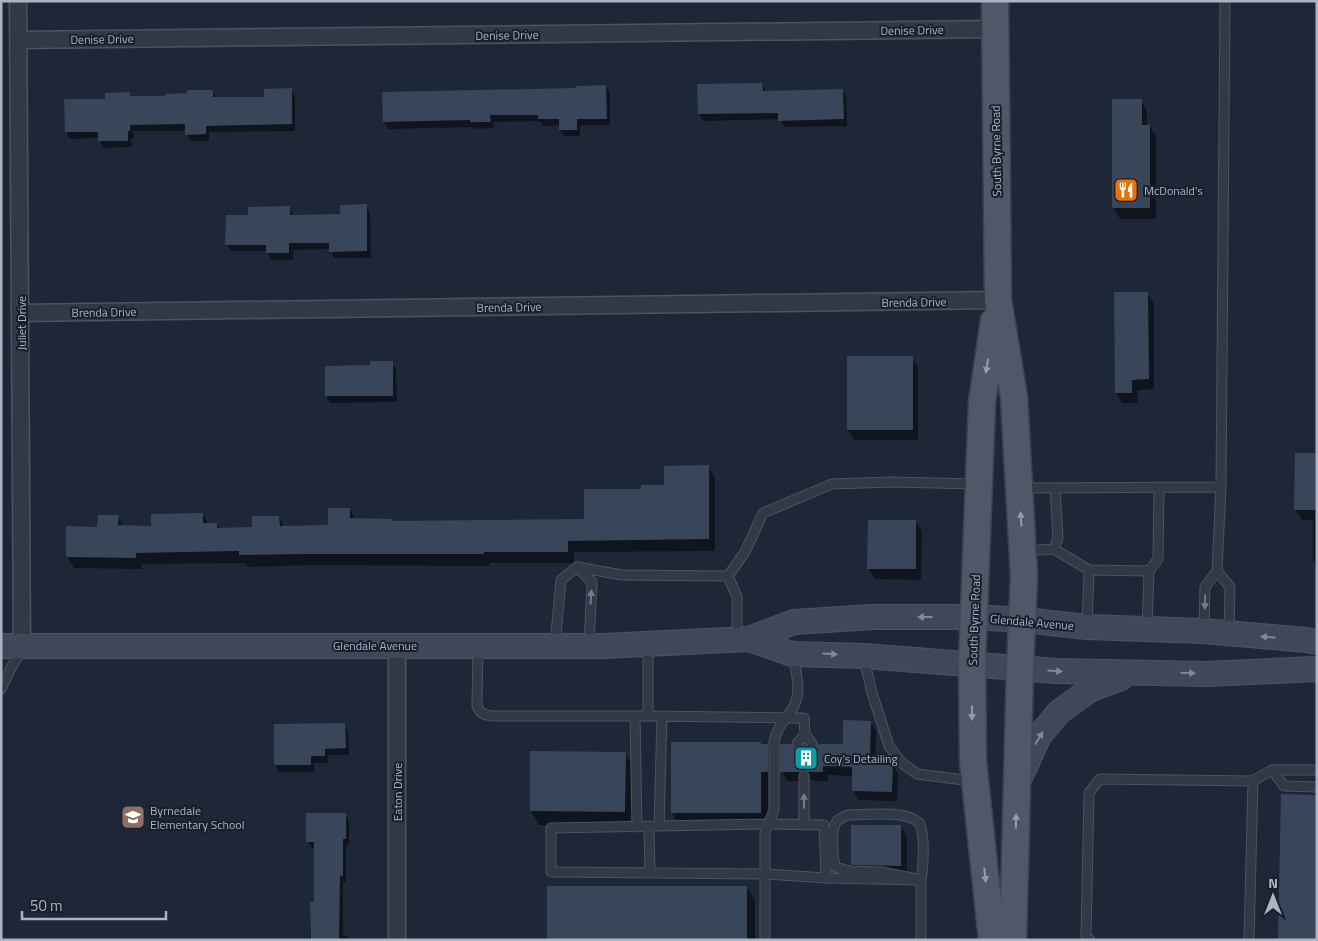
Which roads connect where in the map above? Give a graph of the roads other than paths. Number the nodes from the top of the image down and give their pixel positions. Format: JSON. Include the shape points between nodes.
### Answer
{"nodes":[{"id":1,"x":18,"y":1,"type":"edge"},
{"id":2,"x":995,"y":1,"type":"edge"},
{"id":3,"x":1225,"y":1,"type":"edge"},
{"id":4,"x":995,"y":29,"type":"junction"},
{"id":5,"x":19,"y":40,"type":"junction"},
{"id":6,"x":998,"y":300,"type":"junction"},
{"id":7,"x":21,"y":313,"type":"junction"},
{"id":8,"x":979,"y":484,"type":"junction"},
{"id":9,"x":1221,"y":487,"type":"junction"},
{"id":10,"x":1020,"y":488,"type":"junction"},
{"id":11,"x":1055,"y":488,"type":"junction"},
{"id":12,"x":1159,"y":488,"type":"junction"},
{"id":13,"x":1054,"y":549,"type":"junction"},
{"id":14,"x":1024,"y":552,"type":"junction"},
{"id":15,"x":577,"y":566,"type":"junction"},
{"id":16,"x":1088,"y":570,"type":"junction"},
{"id":17,"x":1149,"y":571,"type":"junction"},
{"id":18,"x":1217,"y":571,"type":"junction"},
{"id":19,"x":728,"y":576,"type":"junction"},
{"id":20,"x":974,"y":617,"type":"junction"},
{"id":21,"x":1023,"y":620,"type":"junction"},
{"id":22,"x":1087,"y":628,"type":"junction"},
{"id":23,"x":1148,"y":629,"type":"junction"},
{"id":24,"x":1204,"y":631,"type":"junction"},
{"id":25,"x":1229,"y":633,"type":"junction"},
{"id":26,"x":743,"y":639,"type":"junction"},
{"id":27,"x":1317,"y":642,"type":"edge"},
{"id":28,"x":648,"y":644,"type":"junction"},
{"id":29,"x":397,"y":645,"type":"junction"},
{"id":30,"x":478,"y":645,"type":"junction"},
{"id":31,"x":16,"y":646,"type":"edge"},
{"id":32,"x":554,"y":646,"type":"junction"},
{"id":33,"x":589,"y":646,"type":"junction"},
{"id":34,"x":792,"y":654,"type":"junction"},
{"id":35,"x":864,"y":656,"type":"junction"},
{"id":36,"x":972,"y":664,"type":"junction"},
{"id":37,"x":1020,"y":668,"type":"junction"},
{"id":38,"x":1317,"y":669,"type":"edge"},
{"id":39,"x":1139,"y":672,"type":"junction"},
{"id":40,"x":1,"y":689,"type":"edge"},
{"id":41,"x":635,"y":716,"type":"junction"},
{"id":42,"x":648,"y":716,"type":"junction"},
{"id":43,"x":662,"y":716,"type":"junction"},
{"id":44,"x":786,"y":718,"type":"junction"},
{"id":45,"x":805,"y":734,"type":"junction"},
{"id":46,"x":797,"y":744,"type":"dead end"},
{"id":47,"x":812,"y":744,"type":"dead end"},
{"id":48,"x":1272,"y":770,"type":"junction"},
{"id":49,"x":1317,"y":770,"type":"edge"},
{"id":50,"x":804,"y":773,"type":"dead end"},
{"id":51,"x":1253,"y":781,"type":"junction"},
{"id":52,"x":975,"y":782,"type":"junction"},
{"id":53,"x":1018,"y":782,"type":"junction"},
{"id":54,"x":1317,"y":787,"type":"edge"},
{"id":55,"x":768,"y":824,"type":"junction"},
{"id":56,"x":804,"y":825,"type":"junction"},
{"id":57,"x":649,"y":826,"type":"junction"},
{"id":58,"x":660,"y":826,"type":"junction"},
{"id":59,"x":637,"y":827,"type":"junction"},
{"id":60,"x":650,"y":873,"type":"junction"},
{"id":61,"x":766,"y":874,"type":"junction"},
{"id":62,"x":826,"y":878,"type":"junction"},
{"id":63,"x":921,"y":880,"type":"junction"},
{"id":64,"x":397,"y":940,"type":"edge"},
{"id":65,"x":765,"y":940,"type":"edge"},
{"id":66,"x":921,"y":940,"type":"edge"},
{"id":67,"x":992,"y":940,"type":"edge"},
{"id":68,"x":1013,"y":940,"type":"edge"},
{"id":69,"x":1090,"y":940,"type":"edge"},
{"id":70,"x":1250,"y":940,"type":"edge"}],
"edges":[{"from":1,"to":5,"type":"street","name":"Juliet Drive"},
{"from":2,"to":4,"type":"main road","name":"South Byrne Road"},
{"from":3,"to":9,"type":"lane"},
{"from":4,"to":5,"type":"street","name":"Denise Drive"},
{"from":4,"to":6,"type":"main road","name":"South Byrne Road"},
{"from":5,"to":7,"type":"street","name":"Juliet Drive"},
{"from":6,"to":7,"type":"street","name":"Brenda Drive"},
{"from":6,"to":8,"type":"main road","name":"South Byrne Road","one_way":true,"via":[[982,402]]},
{"from":6,"to":10,"type":"main road","name":"South Byrne Road","via":[[1014,397]]},
{"from":7,"to":31,"type":"street","name":"Juliet Drive"},
{"from":8,"to":19,"type":"lane","via":[[832,484],[763,513],[745,552]]},
{"from":8,"to":20,"type":"main road","name":"South Byrne Road"},
{"from":9,"to":12,"type":"lane"},
{"from":9,"to":18,"type":"lane"},
{"from":10,"to":11,"type":"lane"},
{"from":14,"to":10,"type":"main road","name":"South Byrne Road","one_way":true},
{"from":11,"to":12,"type":"lane"},
{"from":11,"to":13,"type":"lane","via":[[1058,538]]},
{"from":12,"to":17,"type":"lane","via":[[1158,559]]},
{"from":13,"to":14,"type":"lane"},
{"from":13,"to":16,"type":"lane"},
{"from":14,"to":21,"type":"main road","name":"South Byrne Road"},
{"from":15,"to":19,"type":"lane","via":[[622,575]]},
{"from":15,"to":32,"type":"lane","via":[[561,580]]},
{"from":33,"to":15,"type":"lane","one_way":true,"via":[[592,582]]},
{"from":16,"to":17,"type":"lane"},
{"from":16,"to":22,"type":"lane"},
{"from":17,"to":23,"type":"lane"},
{"from":18,"to":24,"type":"lane","one_way":true,"via":[[1205,587]]},
{"from":18,"to":25,"type":"lane","via":[[1230,587]]},
{"from":19,"to":26,"type":"lane","via":[[737,597]]},
{"from":20,"to":21,"type":"main road","name":"Glendale Avenue"},
{"from":20,"to":26,"type":"main road","name":"Glendale Avenue","one_way":true,"via":[[872,616],[794,622]]},
{"from":20,"to":36,"type":"main road","name":"South Byrne Road"},
{"from":21,"to":22,"type":"main road","name":"Glendale Avenue"},
{"from":21,"to":37,"type":"main road","name":"South Byrne Road"},
{"from":22,"to":23,"type":"main road","name":"Glendale Avenue"},
{"from":23,"to":24,"type":"main road","name":"Glendale Avenue"},
{"from":24,"to":25,"type":"main road","name":"Glendale Avenue"},
{"from":27,"to":25,"type":"main road","name":"Glendale Avenue","one_way":true},
{"from":26,"to":28,"type":"main road","name":"Glendale Avenue"},
{"from":26,"to":34,"type":"main road","name":"Glendale Avenue"},
{"from":28,"to":33,"type":"main road","name":"Glendale Avenue"},
{"from":28,"to":42,"type":"lane"},
{"from":29,"to":30,"type":"main road","name":"Glendale Avenue"},
{"from":29,"to":31,"type":"main road","name":"Glendale Avenue"},
{"from":29,"to":64,"type":"street","name":"Eaton Drive"},
{"from":30,"to":32,"type":"main road","name":"Glendale Avenue"},
{"from":30,"to":41,"type":"lane","via":[[477,706],[485,715]]},
{"from":31,"to":40,"type":"lane","via":[[13,664]]},
{"from":32,"to":33,"type":"main road","name":"Glendale Avenue"},
{"from":34,"to":35,"type":"main road","name":"Glendale Avenue","one_way":true},
{"from":34,"to":44,"type":"lane","via":[[798,680],[797,692],[795,704]]},
{"from":35,"to":36,"type":"main road","name":"Glendale Avenue"},
{"from":35,"to":52,"type":"lane","via":[[888,746],[902,763],[917,774]]},
{"from":36,"to":37,"type":"main road","name":"Glendale Avenue"},
{"from":36,"to":52,"type":"main road","name":"South Byrne Road","one_way":true},
{"from":37,"to":39,"type":"main road","name":"Glendale Avenue","one_way":true},
{"from":37,"to":53,"type":"main road","name":"South Byrne Road"},
{"from":39,"to":38,"type":"main road","name":"Glendale Avenue","one_way":true,"via":[[1207,674]]},
{"from":53,"to":39,"type":"main road","one_way":true,"via":[[1039,736],[1059,712],[1091,689]]},
{"from":41,"to":42,"type":"lane"},
{"from":41,"to":59,"type":"lane"},
{"from":42,"to":43,"type":"lane"},
{"from":43,"to":44,"type":"lane"},
{"from":43,"to":58,"type":"lane"},
{"from":44,"to":45,"type":"lane","via":[[804,718]]},
{"from":44,"to":55,"type":"lane","via":[[776,732],[774,742],[774,810]]},
{"from":45,"to":46,"type":"lane"},
{"from":45,"to":47,"type":"lane"},
{"from":48,"to":49,"type":"lane"},
{"from":48,"to":51,"type":"lane"},
{"from":48,"to":54,"type":"lane","via":[[1284,786]]},
{"from":56,"to":50,"type":"lane","one_way":true},
{"from":51,"to":69,"type":"lane","via":[[1100,779],[1089,793],[1086,936]]},
{"from":51,"to":70,"type":"lane"},
{"from":52,"to":67,"type":"main road","name":"South Byrne Road","one_way":true},
{"from":68,"to":53,"type":"main road","name":"South Byrne Road","one_way":true},
{"from":55,"to":56,"type":"lane"},
{"from":55,"to":58,"type":"lane"},
{"from":55,"to":61,"type":"lane"},
{"from":56,"to":62,"type":"lane","via":[[824,825]]},
{"from":57,"to":58,"type":"lane"},
{"from":57,"to":59,"type":"lane"},
{"from":57,"to":60,"type":"lane"},
{"from":59,"to":60,"type":"lane","via":[[551,828],[551,872]]},
{"from":60,"to":61,"type":"lane"},
{"from":61,"to":62,"type":"lane"},
{"from":61,"to":65,"type":"lane"},
{"from":62,"to":63,"type":"lane"},
{"from":63,"to":63,"type":"lane","via":[[922,828],[918,822],[901,815],[848,815],[838,819],[833,836],[835,867]]},
{"from":63,"to":66,"type":"lane"}]}
